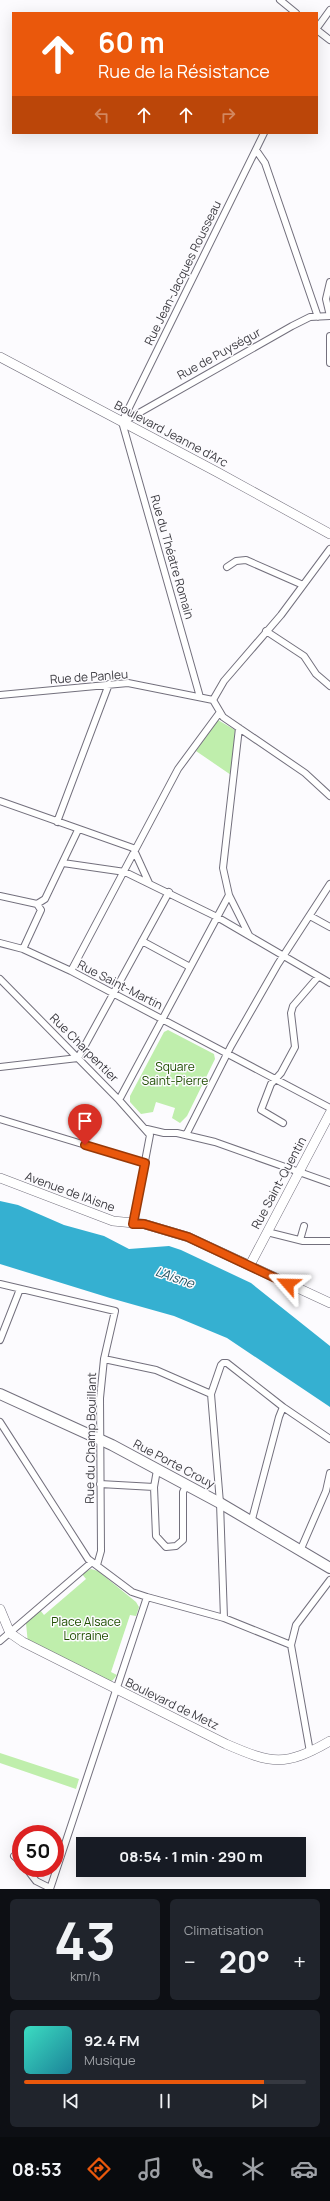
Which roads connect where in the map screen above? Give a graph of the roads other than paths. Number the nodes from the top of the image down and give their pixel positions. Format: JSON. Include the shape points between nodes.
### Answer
{"nodes":[{"id":1,"x":280,"y":0,"type":"edge"},
{"id":2,"x":330,"y":10,"type":"edge"},
{"id":3,"x":295,"y":12,"type":"edge"},
{"id":4,"x":318,"y":28,"type":"edge"},
{"id":5,"x":318,"y":30,"type":"edge"},
{"id":6,"x":330,"y":40,"type":"edge"},
{"id":7,"x":264,"y":134,"type":"edge"},
{"id":8,"x":256,"y":150,"type":"junction"},
{"id":9,"x":330,"y":282,"type":"edge"},
{"id":10,"x":327,"y":304,"type":"junction"},
{"id":11,"x":316,"y":308,"type":"junction"},
{"id":12,"x":330,"y":316,"type":"edge"},
{"id":13,"x":318,"y":317,"type":"junction"},
{"id":14,"x":310,"y":318,"type":"junction"},
{"id":15,"x":330,"y":336,"type":"edge"},
{"id":16,"x":0,"y":357,"type":"edge"},
{"id":17,"x":330,"y":363,"type":"edge"},
{"id":18,"x":131,"y":404,"type":"junction"},
{"id":19,"x":140,"y":411,"type":"junction"},
{"id":20,"x":122,"y":422,"type":"junction"},
{"id":21,"x":330,"y":534,"type":"edge"},
{"id":22,"x":330,"y":549,"type":"edge"},
{"id":23,"x":227,"y":567,"type":"dead end"},
{"id":24,"x":303,"y":585,"type":"junction"},
{"id":25,"x":266,"y":631,"type":"junction"},
{"id":26,"x":109,"y":684,"type":"junction"},
{"id":27,"x":330,"y":686,"type":"edge"},
{"id":28,"x":0,"y":695,"type":"edge"},
{"id":29,"x":200,"y":697,"type":"junction"},
{"id":30,"x":213,"y":700,"type":"junction"},
{"id":31,"x":220,"y":712,"type":"junction"},
{"id":32,"x":239,"y":728,"type":"junction"},
{"id":33,"x":330,"y":796,"type":"edge"},
{"id":34,"x":0,"y":801,"type":"edge"},
{"id":35,"x":57,"y":822,"type":"junction"},
{"id":36,"x":78,"y":830,"type":"junction"},
{"id":37,"x":135,"y":852,"type":"junction"},
{"id":38,"x":63,"y":863,"type":"junction"},
{"id":39,"x":125,"y":872,"type":"junction"},
{"id":40,"x":149,"y":883,"type":"junction"},
{"id":41,"x":330,"y":884,"type":"edge"},
{"id":42,"x":169,"y":892,"type":"junction"},
{"id":43,"x":229,"y":895,"type":"junction"},
{"id":44,"x":0,"y":896,"type":"edge"},
{"id":45,"x":37,"y":904,"type":"junction"},
{"id":46,"x":218,"y":916,"type":"junction"},
{"id":47,"x":310,"y":916,"type":"junction"},
{"id":48,"x":330,"y":927,"type":"edge"},
{"id":49,"x":249,"y":935,"type":"junction"},
{"id":50,"x":142,"y":941,"type":"junction"},
{"id":51,"x":0,"y":943,"type":"edge"},
{"id":52,"x":23,"y":949,"type":"junction"},
{"id":53,"x":283,"y":957,"type":"junction"},
{"id":54,"x":190,"y":968,"type":"junction"},
{"id":55,"x":72,"y":972,"type":"junction"},
{"id":56,"x":318,"y":977,"type":"junction"},
{"id":57,"x":0,"y":979,"type":"edge"},
{"id":58,"x":330,"y":983,"type":"edge"},
{"id":59,"x":114,"y":993,"type":"junction"},
{"id":60,"x":163,"y":1019,"type":"junction"},
{"id":61,"x":227,"y":1054,"type":"junction"},
{"id":62,"x":78,"y":1058,"type":"junction"},
{"id":63,"x":0,"y":1067,"type":"edge"},
{"id":64,"x":277,"y":1079,"type":"junction"},
{"id":65,"x":119,"y":1100,"type":"junction"},
{"id":66,"x":330,"y":1108,"type":"edge"},
{"id":67,"x":330,"y":1113,"type":"edge"},
{"id":68,"x":0,"y":1119,"type":"edge"},
{"id":69,"x":283,"y":1123,"type":"dead end"},
{"id":70,"x":146,"y":1129,"type":"junction"},
{"id":71,"x":164,"y":1133,"type":"junction"},
{"id":72,"x":186,"y":1135,"type":"junction"},
{"id":73,"x":150,"y":1138,"type":"junction"},
{"id":74,"x":145,"y":1163,"type":"junction"},
{"id":75,"x":299,"y":1172,"type":"junction"},
{"id":76,"x":0,"y":1178,"type":"edge"},
{"id":77,"x":330,"y":1183,"type":"edge"},
{"id":78,"x":133,"y":1224,"type":"junction"},
{"id":79,"x":304,"y":1226,"type":"dead end"},
{"id":80,"x":266,"y":1234,"type":"junction"},
{"id":81,"x":300,"y":1240,"type":"junction"},
{"id":82,"x":330,"y":1241,"type":"edge"},
{"id":83,"x":250,"y":1265,"type":"junction"},
{"id":84,"x":0,"y":1284,"type":"edge"},
{"id":85,"x":20,"y":1289,"type":"junction"},
{"id":86,"x":330,"y":1303,"type":"edge"},
{"id":87,"x":0,"y":1340,"type":"edge"},
{"id":88,"x":104,"y":1359,"type":"junction"},
{"id":89,"x":0,"y":1394,"type":"edge"},
{"id":90,"x":211,"y":1394,"type":"junction"},
{"id":91,"x":283,"y":1407,"type":"junction"},
{"id":92,"x":0,"y":1422,"type":"edge"},
{"id":93,"x":330,"y":1439,"type":"edge"},
{"id":94,"x":101,"y":1441,"type":"junction"},
{"id":95,"x":157,"y":1470,"type":"junction"},
{"id":96,"x":330,"y":1473,"type":"edge"},
{"id":97,"x":100,"y":1484,"type":"junction"},
{"id":98,"x":186,"y":1486,"type":"junction"},
{"id":99,"x":154,"y":1487,"type":"junction"},
{"id":100,"x":220,"y":1503,"type":"junction"},
{"id":101,"x":251,"y":1523,"type":"junction"},
{"id":102,"x":300,"y":1551,"type":"junction"},
{"id":103,"x":94,"y":1564,"type":"junction"},
{"id":104,"x":330,"y":1568,"type":"edge"},
{"id":105,"x":330,"y":1580,"type":"edge"},
{"id":106,"x":147,"y":1597,"type":"junction"},
{"id":107,"x":0,"y":1609,"type":"edge"},
{"id":108,"x":224,"y":1618,"type":"junction"},
{"id":109,"x":10,"y":1633,"type":"junction"},
{"id":110,"x":0,"y":1634,"type":"edge"},
{"id":111,"x":0,"y":1641,"type":"edge"},
{"id":112,"x":292,"y":1645,"type":"junction"},
{"id":113,"x":116,"y":1689,"type":"junction"},
{"id":114,"x":330,"y":1741,"type":"edge"},
{"id":115,"x":310,"y":1752,"type":"junction"},
{"id":116,"x":33,"y":1877,"type":"edge"},
{"id":117,"x":50,"y":1889,"type":"edge"}],
"edges":[{"from":1,"to":3,"type":"street"},
{"from":2,"to":4,"type":"street"},
{"from":5,"to":6,"type":"street"},
{"from":7,"to":8,"type":"street","name":"Rue Jean-Jacques Rousseau"},
{"from":8,"to":11,"type":"street","via":[[266,163]]},
{"from":8,"to":18,"type":"street","name":"Rue Jean-Jacques Rousseau"},
{"from":9,"to":10,"type":"street"},
{"from":10,"to":11,"type":"street"},
{"from":10,"to":12,"type":"street"},
{"from":11,"to":13,"type":"street"},
{"from":11,"to":14,"type":"street"},
{"from":12,"to":13,"type":"street","name":"Rue de Puységur"},
{"from":13,"to":14,"type":"street","name":"Rue de Puységur"},
{"from":14,"to":19,"type":"street","name":"Rue de Puységur"},
{"from":15,"to":17,"type":"street"},
{"from":16,"to":20,"type":"main road","name":"Boulevard Jeanne d'Arc"},
{"from":18,"to":19,"type":"street"},
{"from":18,"to":20,"type":"street","name":"Rue Jean-Jacques Rousseau"},
{"from":19,"to":20,"type":"street","name":"Rue de Puységur"},
{"from":20,"to":21,"type":"main road","name":"Boulevard Jeanne d'Arc"},
{"from":20,"to":29,"type":"street","name":"Rue du Théatre Romain"},
{"from":22,"to":24,"type":"street"},
{"from":23,"to":24,"type":"street","via":[[236,561],[246,560]]},
{"from":24,"to":25,"type":"street"},
{"from":25,"to":27,"type":"street","via":[[304,656],[316,674]]},
{"from":25,"to":30,"type":"street","via":[[224,681]]},
{"from":26,"to":28,"type":"street","name":"Rue de Panleu"},
{"from":26,"to":29,"type":"street","name":"Rue de Panleu","via":[[128,684]]},
{"from":26,"to":35,"type":"street"},
{"from":29,"to":30,"type":"street","name":"Rue de Panleu"},
{"from":30,"to":31,"type":"street"},
{"from":31,"to":32,"type":"street"},
{"from":31,"to":37,"type":"street","via":[[178,768]]},
{"from":32,"to":33,"type":"street","via":[[305,773]]},
{"from":32,"to":43,"type":"street","via":[[223,868]]},
{"from":34,"to":35,"type":"street"},
{"from":35,"to":36,"type":"street"},
{"from":36,"to":37,"type":"street","via":[[133,848]]},
{"from":36,"to":38,"type":"street"},
{"from":37,"to":39,"type":"street"},
{"from":37,"to":40,"type":"street"},
{"from":38,"to":39,"type":"street"},
{"from":38,"to":45,"type":"street","via":[[46,899]]},
{"from":39,"to":40,"type":"street"},
{"from":39,"to":55,"type":"street"},
{"from":40,"to":42,"type":"street"},
{"from":41,"to":47,"type":"street"},
{"from":42,"to":46,"type":"street"},
{"from":42,"to":50,"type":"street"},
{"from":43,"to":46,"type":"street"},
{"from":43,"to":49,"type":"street"},
{"from":44,"to":45,"type":"street"},
{"from":45,"to":52,"type":"street","via":[[41,910]]},
{"from":46,"to":49,"type":"street"},
{"from":46,"to":54,"type":"street"},
{"from":47,"to":48,"type":"street"},
{"from":47,"to":53,"type":"street"},
{"from":49,"to":53,"type":"street"},
{"from":50,"to":54,"type":"street"},
{"from":50,"to":59,"type":"street"},
{"from":51,"to":52,"type":"street","name":"Rue Saint-Martin"},
{"from":52,"to":55,"type":"street","name":"Rue Saint-Martin"},
{"from":53,"to":56,"type":"street"},
{"from":53,"to":61,"type":"street"},
{"from":54,"to":60,"type":"street"},
{"from":55,"to":59,"type":"street","name":"Rue Saint-Martin"},
{"from":56,"to":58,"type":"street"},
{"from":56,"to":64,"type":"street","via":[[293,1006],[291,1013],[295,1047]]},
{"from":57,"to":62,"type":"street","name":"Rue Charpentier"},
{"from":59,"to":60,"type":"street","name":"Rue Saint-Martin"},
{"from":59,"to":62,"type":"street"},
{"from":60,"to":61,"type":"street","name":"Rue Saint-Martin"},
{"from":60,"to":65,"type":"street"},
{"from":61,"to":64,"type":"street","name":"Rue Saint-Martin"},
{"from":61,"to":72,"type":"street"},
{"from":62,"to":63,"type":"street"},
{"from":62,"to":65,"type":"street","name":"Rue Charpentier"},
{"from":64,"to":66,"type":"street","name":"Rue Saint-Martin"},
{"from":64,"to":69,"type":"street","via":[[271,1084],[261,1110]]},
{"from":65,"to":70,"type":"street","name":"Rue Charpentier"},
{"from":67,"to":75,"type":"main road","name":"Rue Saint-Quentin"},
{"from":68,"to":74,"type":"street"},
{"from":70,"to":71,"type":"street"},
{"from":70,"to":73,"type":"street","name":"Rue Charpentier"},
{"from":71,"to":72,"type":"street"},
{"from":71,"to":73,"type":"street"},
{"from":72,"to":75,"type":"street","via":[[215,1142]]},
{"from":73,"to":74,"type":"street"},
{"from":74,"to":78,"type":"street"},
{"from":75,"to":77,"type":"street"},
{"from":75,"to":80,"type":"main road","name":"Rue Saint-Quentin"},
{"from":76,"to":78,"type":"main road","name":"Avenue de l'Aisne","via":[[113,1221]]},
{"from":78,"to":83,"type":"main road","name":"Avenue de l'Aisne","via":[[144,1224],[170,1231]]},
{"from":79,"to":81,"type":"street"},
{"from":80,"to":81,"type":"street"},
{"from":80,"to":83,"type":"main road","name":"Rue Saint-Quentin"},
{"from":81,"to":82,"type":"street"},
{"from":83,"to":86,"type":"main road","name":"Avenue de l'Aisne"},
{"from":84,"to":85,"type":"street"},
{"from":85,"to":87,"type":"street"},
{"from":85,"to":88,"type":"street","name":"Rue du Champ Bouillant","via":[[114,1312]]},
{"from":88,"to":90,"type":"street","via":[[156,1370]]},
{"from":88,"to":94,"type":"street","name":"Rue du Champ Bouillant","via":[[100,1398]]},
{"from":89,"to":94,"type":"main road","name":"Rue Porte Crouy"},
{"from":90,"to":91,"type":"street","via":[[223,1363],[227,1363]]},
{"from":90,"to":100,"type":"street"},
{"from":91,"to":93,"type":"street"},
{"from":91,"to":101,"type":"street"},
{"from":92,"to":103,"type":"street","via":[[88,1559]]},
{"from":94,"to":95,"type":"main road","name":"Rue Porte Crouy"},
{"from":94,"to":97,"type":"street","name":"Rue du Champ Bouillant"},
{"from":95,"to":98,"type":"main road","name":"Rue Porte Crouy"},
{"from":95,"to":99,"type":"street"},
{"from":96,"to":102,"type":"street","via":[[326,1491]]},
{"from":97,"to":99,"type":"street"},
{"from":97,"to":103,"type":"street","name":"Rue du Champ Bouillant","via":[[101,1551]]},
{"from":98,"to":99,"type":"street","via":[[183,1492],[185,1534],[181,1544],[171,1547],[161,1544],[156,1536]]},
{"from":98,"to":100,"type":"main road","name":"Rue Porte Crouy"},
{"from":100,"to":101,"type":"main road","name":"Rue Porte Crouy"},
{"from":100,"to":108,"type":"street"},
{"from":101,"to":102,"type":"main road","name":"Rue Porte Crouy"},
{"from":102,"to":104,"type":"main road","name":"Rue Porte Crouy"},
{"from":103,"to":106,"type":"street","via":[[132,1592]]},
{"from":103,"to":109,"type":"street"},
{"from":105,"to":112,"type":"street","via":[[296,1625]]},
{"from":106,"to":108,"type":"street"},
{"from":106,"to":113,"type":"street"},
{"from":107,"to":109,"type":"main road"},
{"from":108,"to":112,"type":"street"},
{"from":109,"to":110,"type":"street"},
{"from":109,"to":111,"type":"street"},
{"from":109,"to":113,"type":"main road","name":"Boulevard de Metz"},
{"from":112,"to":115,"type":"street"},
{"from":113,"to":115,"type":"main road","name":"Boulevard de Metz","via":[[258,1758],[283,1760]]},
{"from":113,"to":117,"type":"street"},
{"from":114,"to":115,"type":"main road","name":"Boulevard de Metz"},
{"from":116,"to":117,"type":"street"}]}
